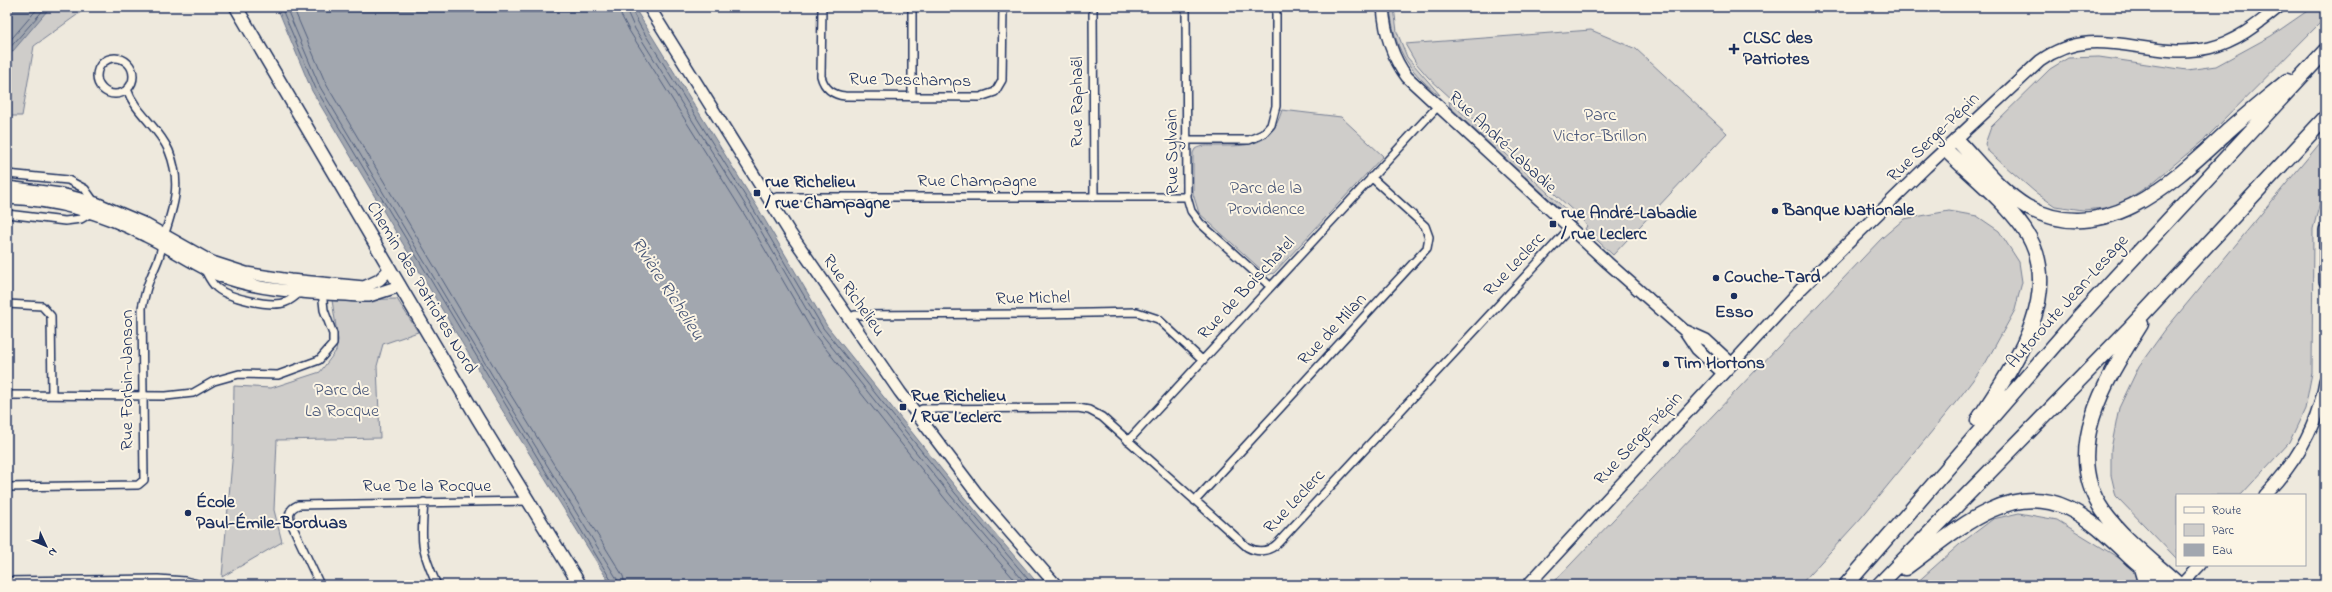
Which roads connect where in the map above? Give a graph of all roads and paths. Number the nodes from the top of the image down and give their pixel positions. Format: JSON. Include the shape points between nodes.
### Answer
{"nodes":[{"id":1,"x":236,"y":7,"type":"edge"},
{"id":2,"x":649,"y":7,"type":"edge"},
{"id":3,"x":822,"y":7,"type":"edge"},
{"id":4,"x":912,"y":7,"type":"edge"},
{"id":5,"x":1003,"y":7,"type":"edge"},
{"id":6,"x":1093,"y":7,"type":"edge"},
{"id":7,"x":1186,"y":7,"type":"edge"},
{"id":8,"x":1276,"y":7,"type":"edge"},
{"id":9,"x":1382,"y":7,"type":"edge"},
{"id":10,"x":2280,"y":7,"type":"edge"},
{"id":11,"x":2325,"y":49,"type":"edge"},
{"id":12,"x":127,"y":89,"type":"junction"},
{"id":13,"x":912,"y":96,"type":"junction"},
{"id":14,"x":1438,"y":106,"type":"junction"},
{"id":15,"x":2325,"y":118,"type":"edge"},
{"id":16,"x":1187,"y":140,"type":"junction"},
{"id":17,"x":1957,"y":140,"type":"junction"},
{"id":18,"x":1945,"y":150,"type":"junction"},
{"id":19,"x":7,"y":174,"type":"edge"},
{"id":20,"x":1372,"y":177,"type":"junction"},
{"id":21,"x":7,"y":187,"type":"edge"},
{"id":22,"x":1094,"y":197,"type":"junction"},
{"id":23,"x":1187,"y":197,"type":"junction"},
{"id":24,"x":7,"y":198,"type":"edge"},
{"id":25,"x":769,"y":201,"type":"junction"},
{"id":26,"x":93,"y":208,"type":"junction"},
{"id":27,"x":7,"y":214,"type":"edge"},
{"id":28,"x":1570,"y":228,"type":"junction"},
{"id":29,"x":2325,"y":230,"type":"edge"},
{"id":30,"x":163,"y":239,"type":"junction"},
{"id":31,"x":2324,"y":255,"type":"edge"},
{"id":32,"x":204,"y":268,"type":"junction"},
{"id":33,"x":390,"y":269,"type":"junction"},
{"id":34,"x":2325,"y":281,"type":"edge"},
{"id":35,"x":400,"y":286,"type":"junction"},
{"id":36,"x":1270,"y":286,"type":"junction"},
{"id":37,"x":322,"y":288,"type":"junction"},
{"id":38,"x":301,"y":291,"type":"junction"},
{"id":39,"x":2157,"y":298,"type":"junction"},
{"id":40,"x":7,"y":304,"type":"edge"},
{"id":41,"x":849,"y":319,"type":"junction"},
{"id":42,"x":1685,"y":331,"type":"junction"},
{"id":43,"x":1202,"y":360,"type":"junction"},
{"id":44,"x":1732,"y":364,"type":"junction"},
{"id":45,"x":1723,"y":373,"type":"junction"},
{"id":46,"x":2325,"y":381,"type":"edge"},
{"id":47,"x":7,"y":395,"type":"edge"},
{"id":48,"x":52,"y":395,"type":"junction"},
{"id":49,"x":142,"y":398,"type":"junction"},
{"id":50,"x":915,"y":413,"type":"junction"},
{"id":51,"x":1128,"y":441,"type":"junction"},
{"id":52,"x":1954,"y":459,"type":"junction"},
{"id":53,"x":7,"y":488,"type":"edge"},
{"id":54,"x":2267,"y":494,"type":"edge"},
{"id":55,"x":1195,"y":501,"type":"junction"},
{"id":56,"x":424,"y":502,"type":"junction"},
{"id":57,"x":528,"y":502,"type":"junction"},
{"id":58,"x":2199,"y":566,"type":"edge"},
{"id":59,"x":2141,"y":568,"type":"junction"},
{"id":60,"x":7,"y":581,"type":"edge"},
{"id":61,"x":202,"y":585,"type":"edge"},
{"id":62,"x":320,"y":585,"type":"edge"},
{"id":63,"x":437,"y":585,"type":"edge"},
{"id":64,"x":580,"y":585,"type":"edge"},
{"id":65,"x":1056,"y":585,"type":"edge"},
{"id":66,"x":1528,"y":585,"type":"edge"},
{"id":67,"x":1846,"y":585,"type":"edge"},
{"id":68,"x":1879,"y":585,"type":"edge"},
{"id":69,"x":1883,"y":585,"type":"edge"},
{"id":70,"x":2146,"y":585,"type":"edge"},
{"id":71,"x":2164,"y":585,"type":"edge"},
{"id":72,"x":2180,"y":585,"type":"edge"}],
"edges":[{"from":1,"to":33,"type":"main road","name":"Chemin des Patriotes Nord"},
{"from":2,"to":25,"type":"street","name":"Rue Richelieu"},
{"from":3,"to":13,"type":"street","name":"Rue Deschamps","via":[[821,72],[827,88],[841,96]]},
{"from":4,"to":13,"type":"street"},
{"from":5,"to":13,"type":"street","name":"Rue Deschamps","via":[[1003,77],[994,92],[980,97]]},
{"from":6,"to":22,"type":"street","name":"Rue Raphaël"},
{"from":7,"to":16,"type":"street","name":"Rue Sylvain"},
{"from":8,"to":16,"type":"street","via":[[1276,106],[1271,125],[1263,134],[1249,140]]},
{"from":9,"to":14,"type":"street","name":"Rue André-Labadie","via":[[1387,40],[1398,63],[1407,77]]},
{"from":10,"to":17,"type":"street","name":"Rue Serge-Pépin","via":[[2236,38],[2207,49],[2168,51],[2099,41],[2084,42],[2060,49],[2028,72]]},
{"from":11,"to":17,"type":"highway","via":[[2172,180],[2134,206],[2103,217],[2068,219],[2029,208],[2003,188]]},
{"from":11,"to":52,"type":"highway","name":"Autoroute Jean-Lesage","via":[[2078,318]]},
{"from":12,"to":12,"type":"street","via":[[115,94],[102,88],[97,72],[103,62],[115,58],[123,59],[129,64],[133,78]]},
{"from":12,"to":30,"type":"street","name":"Rue Forbin-Janson","via":[[132,102],[162,138],[175,169],[175,206]]},
{"from":14,"to":20,"type":"street","name":"Rue de Boischatel"},
{"from":14,"to":28,"type":"street","name":"Rue André-Labadie"},
{"from":15,"to":39,"type":"highway"},
{"from":16,"to":23,"type":"street","name":"Rue Sylvain"},
{"from":17,"to":18,"type":"street","name":"Rue Serge-Pépin"},
{"from":18,"to":44,"type":"street","name":"Rue Serge-Pépin","via":[[1802,288]]},
{"from":18,"to":52,"type":"highway","via":[[2006,208],[2024,230],[2034,251],[2040,282],[2037,306],[2023,343],[2004,379]]},
{"from":19,"to":26,"type":"street","via":[[68,180],[85,189]]},
{"from":20,"to":36,"type":"street","name":"Rue de Boischatel"},
{"from":20,"to":55,"type":"street","name":"Rue de Milan","via":[[1425,226],[1429,237],[1427,248]]},
{"from":21,"to":26,"type":"street","via":[[61,194]]},
{"from":22,"to":23,"type":"street","name":"Rue Champagne"},
{"from":22,"to":25,"type":"street","name":"Rue Champagne","via":[[777,197]]},
{"from":23,"to":36,"type":"street","name":"Rue Sylvain","via":[[1191,211],[1200,223]]},
{"from":24,"to":26,"type":"street"},
{"from":25,"to":41,"type":"street","name":"Rue Richelieu"},
{"from":26,"to":27,"type":"street","via":[[81,218],[65,221]]},
{"from":26,"to":30,"type":"street","via":[[106,217]]},
{"from":28,"to":42,"type":"street","name":"Rue André-Labadie"},
{"from":28,"to":55,"type":"street","name":"Rue Leclerc","via":[[1273,548],[1260,551],[1247,547]]},
{"from":29,"to":31,"type":"street"},
{"from":30,"to":32,"type":"street"},
{"from":30,"to":37,"type":"street","via":[[229,268]]},
{"from":30,"to":49,"type":"street","name":"Rue Forbin-Janson","via":[[142,308]]},
{"from":31,"to":34,"type":"street"},
{"from":32,"to":38,"type":"street","via":[[238,281]]},
{"from":32,"to":38,"type":"street","via":[[216,287],[234,297],[279,304],[287,302]]},
{"from":33,"to":35,"type":"main road","name":"Chemin des Patriotes Nord"},
{"from":33,"to":37,"type":"street","via":[[379,280],[364,287]]},
{"from":35,"to":37,"type":"street","via":[[369,296]]},
{"from":35,"to":57,"type":"main road","name":"Chemin des Patriotes Nord"},
{"from":36,"to":43,"type":"street","name":"Rue de Boischatel"},
{"from":37,"to":38,"type":"street"},
{"from":37,"to":49,"type":"street","via":[[324,310],[333,339],[329,350],[319,360],[278,375],[239,374],[214,382],[193,393]]},
{"from":39,"to":68,"type":"highway"},
{"from":39,"to":72,"type":"highway","via":[[2102,395],[2089,429],[2087,462],[2091,485],[2104,511],[2114,524]]},
{"from":40,"to":48,"type":"street","via":[[42,306],[51,316]]},
{"from":41,"to":43,"type":"street","name":"Rue Michel","via":[[855,315],[1138,312],[1158,319]]},
{"from":41,"to":50,"type":"street","name":"Rue Richelieu"},
{"from":42,"to":44,"type":"street","name":"Rue André-Labadie","via":[[1706,340]]},
{"from":42,"to":45,"type":"street","name":"Rue André-Labadie","via":[[1697,349]]},
{"from":43,"to":51,"type":"street","name":"Rue de Boischatel"},
{"from":44,"to":45,"type":"street","name":"Rue Serge-Pépin"},
{"from":45,"to":66,"type":"street","name":"Rue Serge-Pépin"},
{"from":46,"to":54,"type":"street","via":[[2317,413],[2303,446]]},
{"from":47,"to":48,"type":"street"},
{"from":48,"to":49,"type":"street"},
{"from":49,"to":53,"type":"street","name":"Rue Forbin-Janson","via":[[142,483]]},
{"from":50,"to":51,"type":"street","name":"Rue Leclerc","via":[[922,409],[1082,409],[1099,415]]},
{"from":50,"to":65,"type":"street","name":"Rue Richelieu","via":[[980,499]]},
{"from":51,"to":55,"type":"street","name":"Rue Leclerc"},
{"from":52,"to":67,"type":"highway","name":"Autoroute Jean-Lesage"},
{"from":56,"to":57,"type":"street","name":"Rue De la Rocque"},
{"from":56,"to":62,"type":"street","name":"Rue De la Rocque","via":[[307,503],[294,507],[289,515],[291,523]]},
{"from":56,"to":63,"type":"street","via":[[421,541],[424,556]]},
{"from":57,"to":64,"type":"main road","name":"Chemin des Patriotes Nord"},
{"from":58,"to":72,"type":"street"},
{"from":59,"to":69,"type":"highway","via":[[2094,524],[2076,511],[2045,501],[2021,502],[1982,514]]},
{"from":59,"to":70,"type":"highway"},
{"from":59,"to":71,"type":"highway"},
{"from":60,"to":61,"type":"street","via":[[158,579]]}]}
